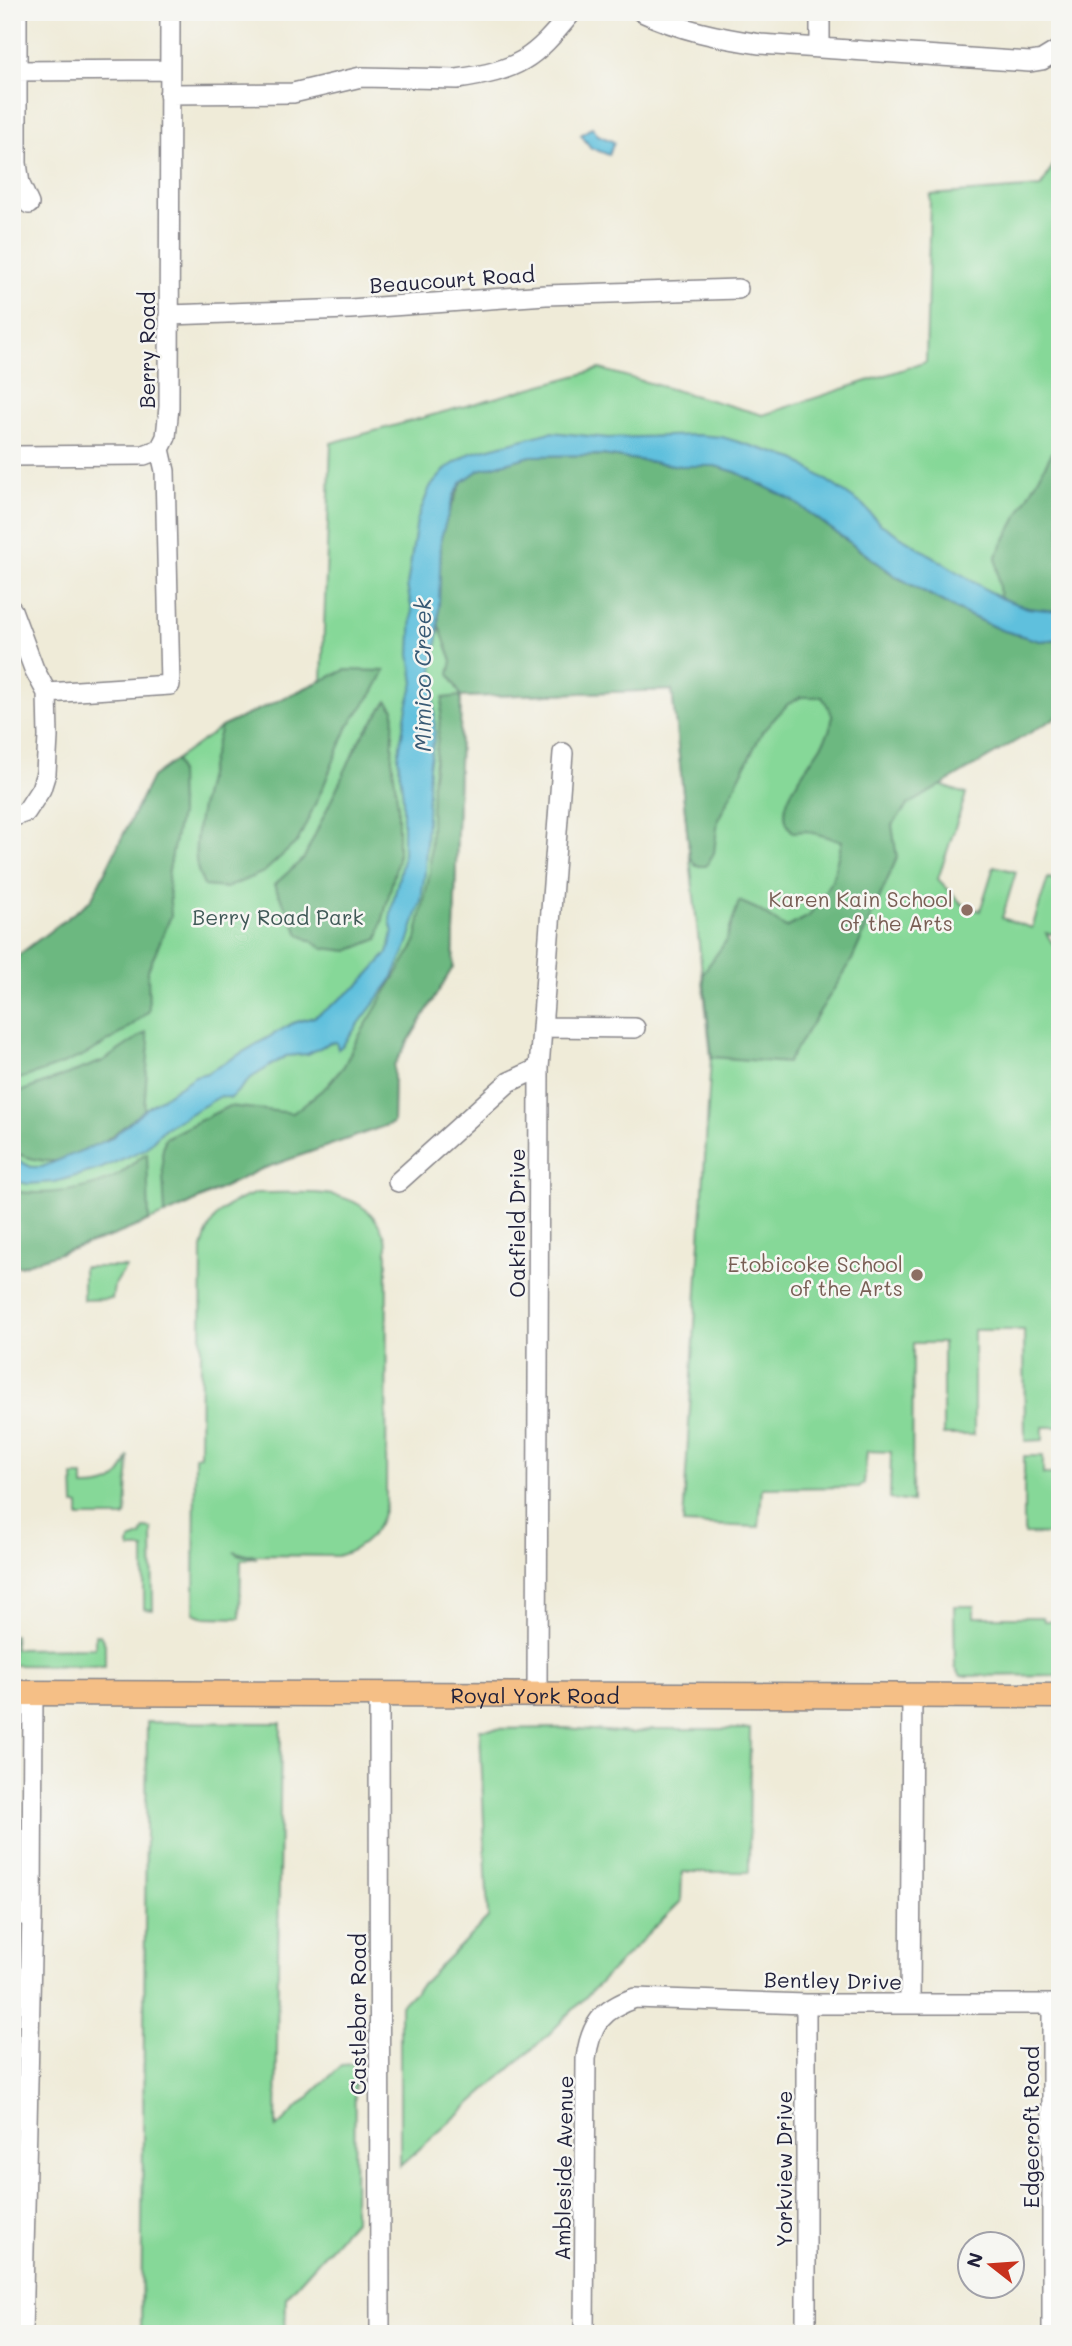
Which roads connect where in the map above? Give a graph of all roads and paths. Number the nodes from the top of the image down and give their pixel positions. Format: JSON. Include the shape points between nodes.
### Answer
{"nodes":[{"id":1,"x":17,"y":12,"type":"edge"},
{"id":2,"x":170,"y":12,"type":"edge"},
{"id":3,"x":572,"y":12,"type":"edge"},
{"id":4,"x":642,"y":12,"type":"edge"},
{"id":5,"x":820,"y":12,"type":"edge"},
{"id":6,"x":820,"y":47,"type":"junction"},
{"id":7,"x":1060,"y":49,"type":"edge"},
{"id":8,"x":169,"y":70,"type":"junction"},
{"id":9,"x":15,"y":71,"type":"edge"},
{"id":10,"x":169,"y":94,"type":"junction"},
{"id":11,"x":29,"y":204,"type":"dead end"},
{"id":12,"x":738,"y":289,"type":"dead end"},
{"id":13,"x":169,"y":315,"type":"junction"},
{"id":14,"x":160,"y":449,"type":"junction"},
{"id":15,"x":12,"y":456,"type":"edge"},
{"id":16,"x":12,"y":610,"type":"edge"},
{"id":17,"x":47,"y":693,"type":"junction"},
{"id":18,"x":563,"y":753,"type":"dead end"},
{"id":19,"x":12,"y":817,"type":"edge"},
{"id":20,"x":543,"y":1027,"type":"junction"},
{"id":21,"x":635,"y":1028,"type":"dead end"},
{"id":22,"x":539,"y":1068,"type":"junction"},
{"id":23,"x":398,"y":1182,"type":"dead end"},
{"id":24,"x":22,"y":1693,"type":"edge"},
{"id":25,"x":537,"y":1694,"type":"junction"},
{"id":26,"x":379,"y":1695,"type":"junction"},
{"id":27,"x":912,"y":1695,"type":"junction"},
{"id":28,"x":1060,"y":1696,"type":"edge"},
{"id":29,"x":22,"y":1915,"type":"edge"},
{"id":30,"x":911,"y":2003,"type":"junction"},
{"id":31,"x":806,"y":2004,"type":"junction"},
{"id":32,"x":1056,"y":2004,"type":"edge"},
{"id":33,"x":608,"y":2009,"type":"joint"},
{"id":34,"x":19,"y":2115,"type":"edge"},
{"id":35,"x":19,"y":2327,"type":"edge"},
{"id":36,"x":380,"y":2334,"type":"edge"},
{"id":37,"x":584,"y":2334,"type":"edge"},
{"id":38,"x":806,"y":2334,"type":"edge"},
{"id":39,"x":1052,"y":2334,"type":"edge"}],
"edges":[{"from":1,"to":9,"type":"street"},
{"from":2,"to":8,"type":"street","name":"Berry Road"},
{"from":3,"to":10,"type":"street","via":[[529,58],[482,75],[457,79],[361,77],[293,93]]},
{"from":4,"to":6,"type":"street","via":[[724,38]]},
{"from":5,"to":6,"type":"street"},
{"from":6,"to":7,"type":"street","via":[[1030,62]]},
{"from":8,"to":9,"type":"street"},
{"from":8,"to":10,"type":"street","name":"Berry Road"},
{"from":9,"to":11,"type":"street","via":[[17,163]]},
{"from":10,"to":13,"type":"street","name":"Berry Road"},
{"from":12,"to":13,"type":"street","name":"Beaucourt Road"},
{"from":13,"to":14,"type":"street","name":"Berry Road","via":[[168,422]]},
{"from":14,"to":15,"type":"street","via":[[144,455]]},
{"from":14,"to":17,"type":"street","name":"Berry Road","via":[[165,471],[170,685]]},
{"from":16,"to":17,"type":"street"},
{"from":17,"to":19,"type":"street","via":[[46,772],[34,802],[26,812]]},
{"from":18,"to":20,"type":"street","name":"Oakfield Drive"},
{"from":20,"to":21,"type":"street"},
{"from":20,"to":22,"type":"street","name":"Oakfield Drive"},
{"from":22,"to":23,"type":"street","via":[[509,1082]]},
{"from":22,"to":25,"type":"street","name":"Oakfield Drive"},
{"from":24,"to":26,"type":"main road","name":"Royal York Road"},
{"from":24,"to":29,"type":"street"},
{"from":25,"to":26,"type":"main road","name":"Royal York Road"},
{"from":25,"to":27,"type":"main road","name":"Royal York Road"},
{"from":26,"to":36,"type":"street","name":"Castlebar Road"},
{"from":27,"to":28,"type":"main road","name":"Royal York Road"},
{"from":27,"to":30,"type":"street"},
{"from":29,"to":34,"type":"street"},
{"from":30,"to":31,"type":"street","name":"Bentley Drive"},
{"from":30,"to":32,"type":"street","name":"Bentley Drive"},
{"from":31,"to":33,"type":"street","name":"Bentley Drive","via":[[635,1998]]},
{"from":31,"to":38,"type":"street","name":"Yorkview Drive"},
{"from":32,"to":39,"type":"street","name":"Edgecroft Road"},
{"from":33,"to":37,"type":"street","name":"Ambleside Avenue","via":[[594,2028],[586,2059]]},
{"from":34,"to":35,"type":"street"}]}
